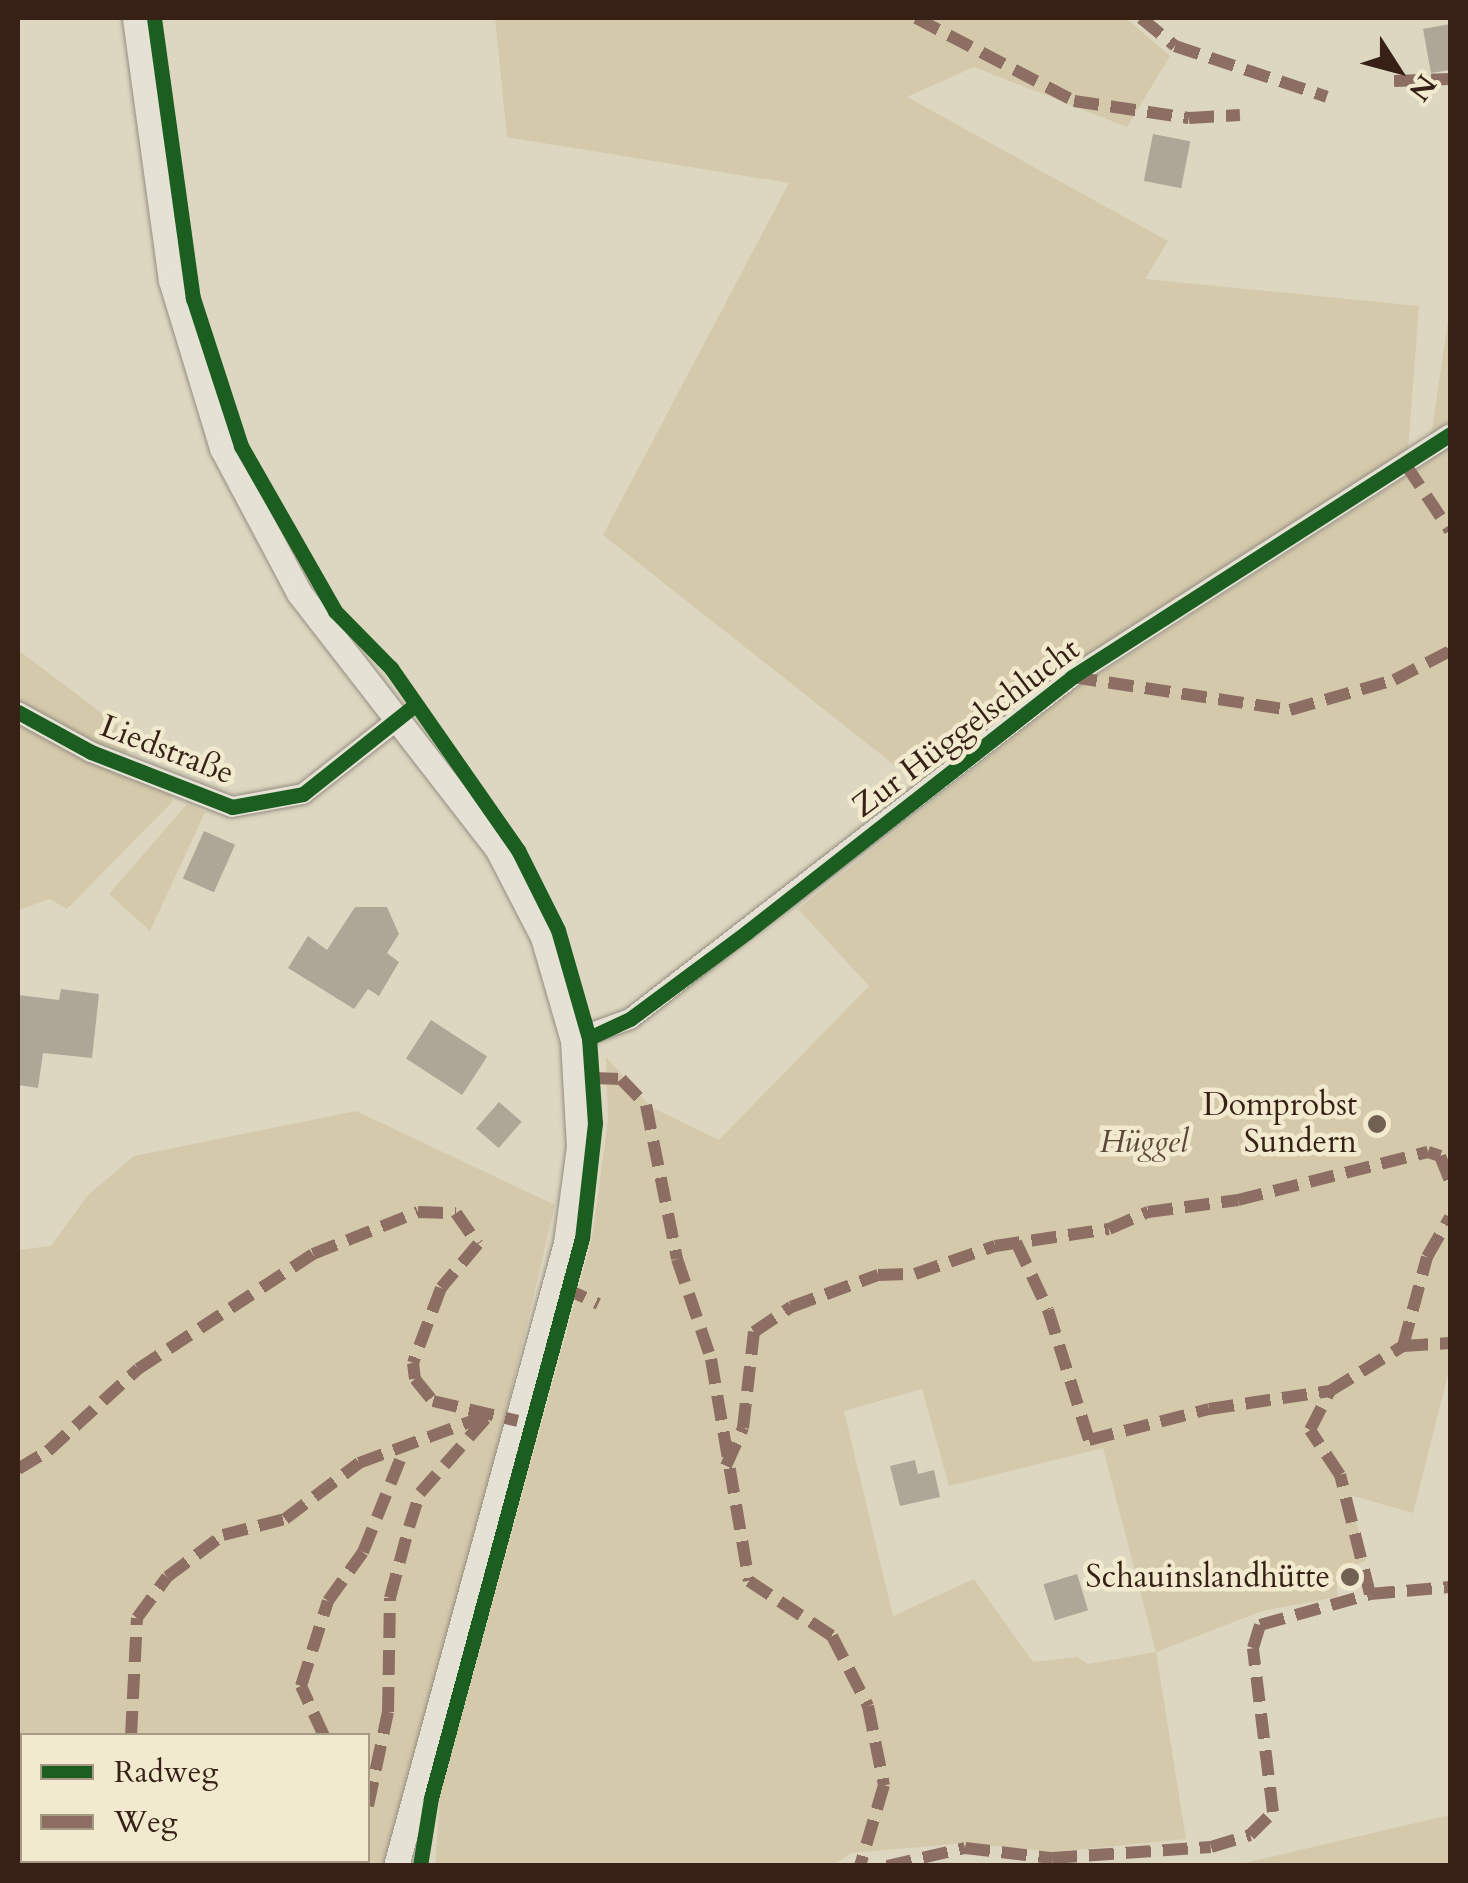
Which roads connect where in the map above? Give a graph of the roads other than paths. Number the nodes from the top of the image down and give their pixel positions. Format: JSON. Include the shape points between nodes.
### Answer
{"nodes":[{"id":1,"x":136,"y":18,"type":"edge"},
{"id":2,"x":1450,"y":434,"type":"edge"},
{"id":3,"x":18,"y":712,"type":"edge"},
{"id":4,"x":397,"y":720,"type":"junction"},
{"id":5,"x":573,"y":1040,"type":"junction"},
{"id":6,"x":396,"y":1866,"type":"edge"}],
"edges":[{"from":1,"to":4,"type":"street","via":[[170,280],[202,396],[273,550]]},
{"from":2,"to":5,"type":"street","name":"Zur Hüggelschlucht","via":[[1072,678],[630,1018]]},
{"from":3,"to":4,"type":"street","name":"Liedstraße","via":[[91,752],[232,807],[303,794]]},
{"from":4,"to":5,"type":"street","via":[[480,823],[524,894],[557,975]]},
{"from":5,"to":6,"type":"street","via":[[579,1147],[569,1228]]}]}
